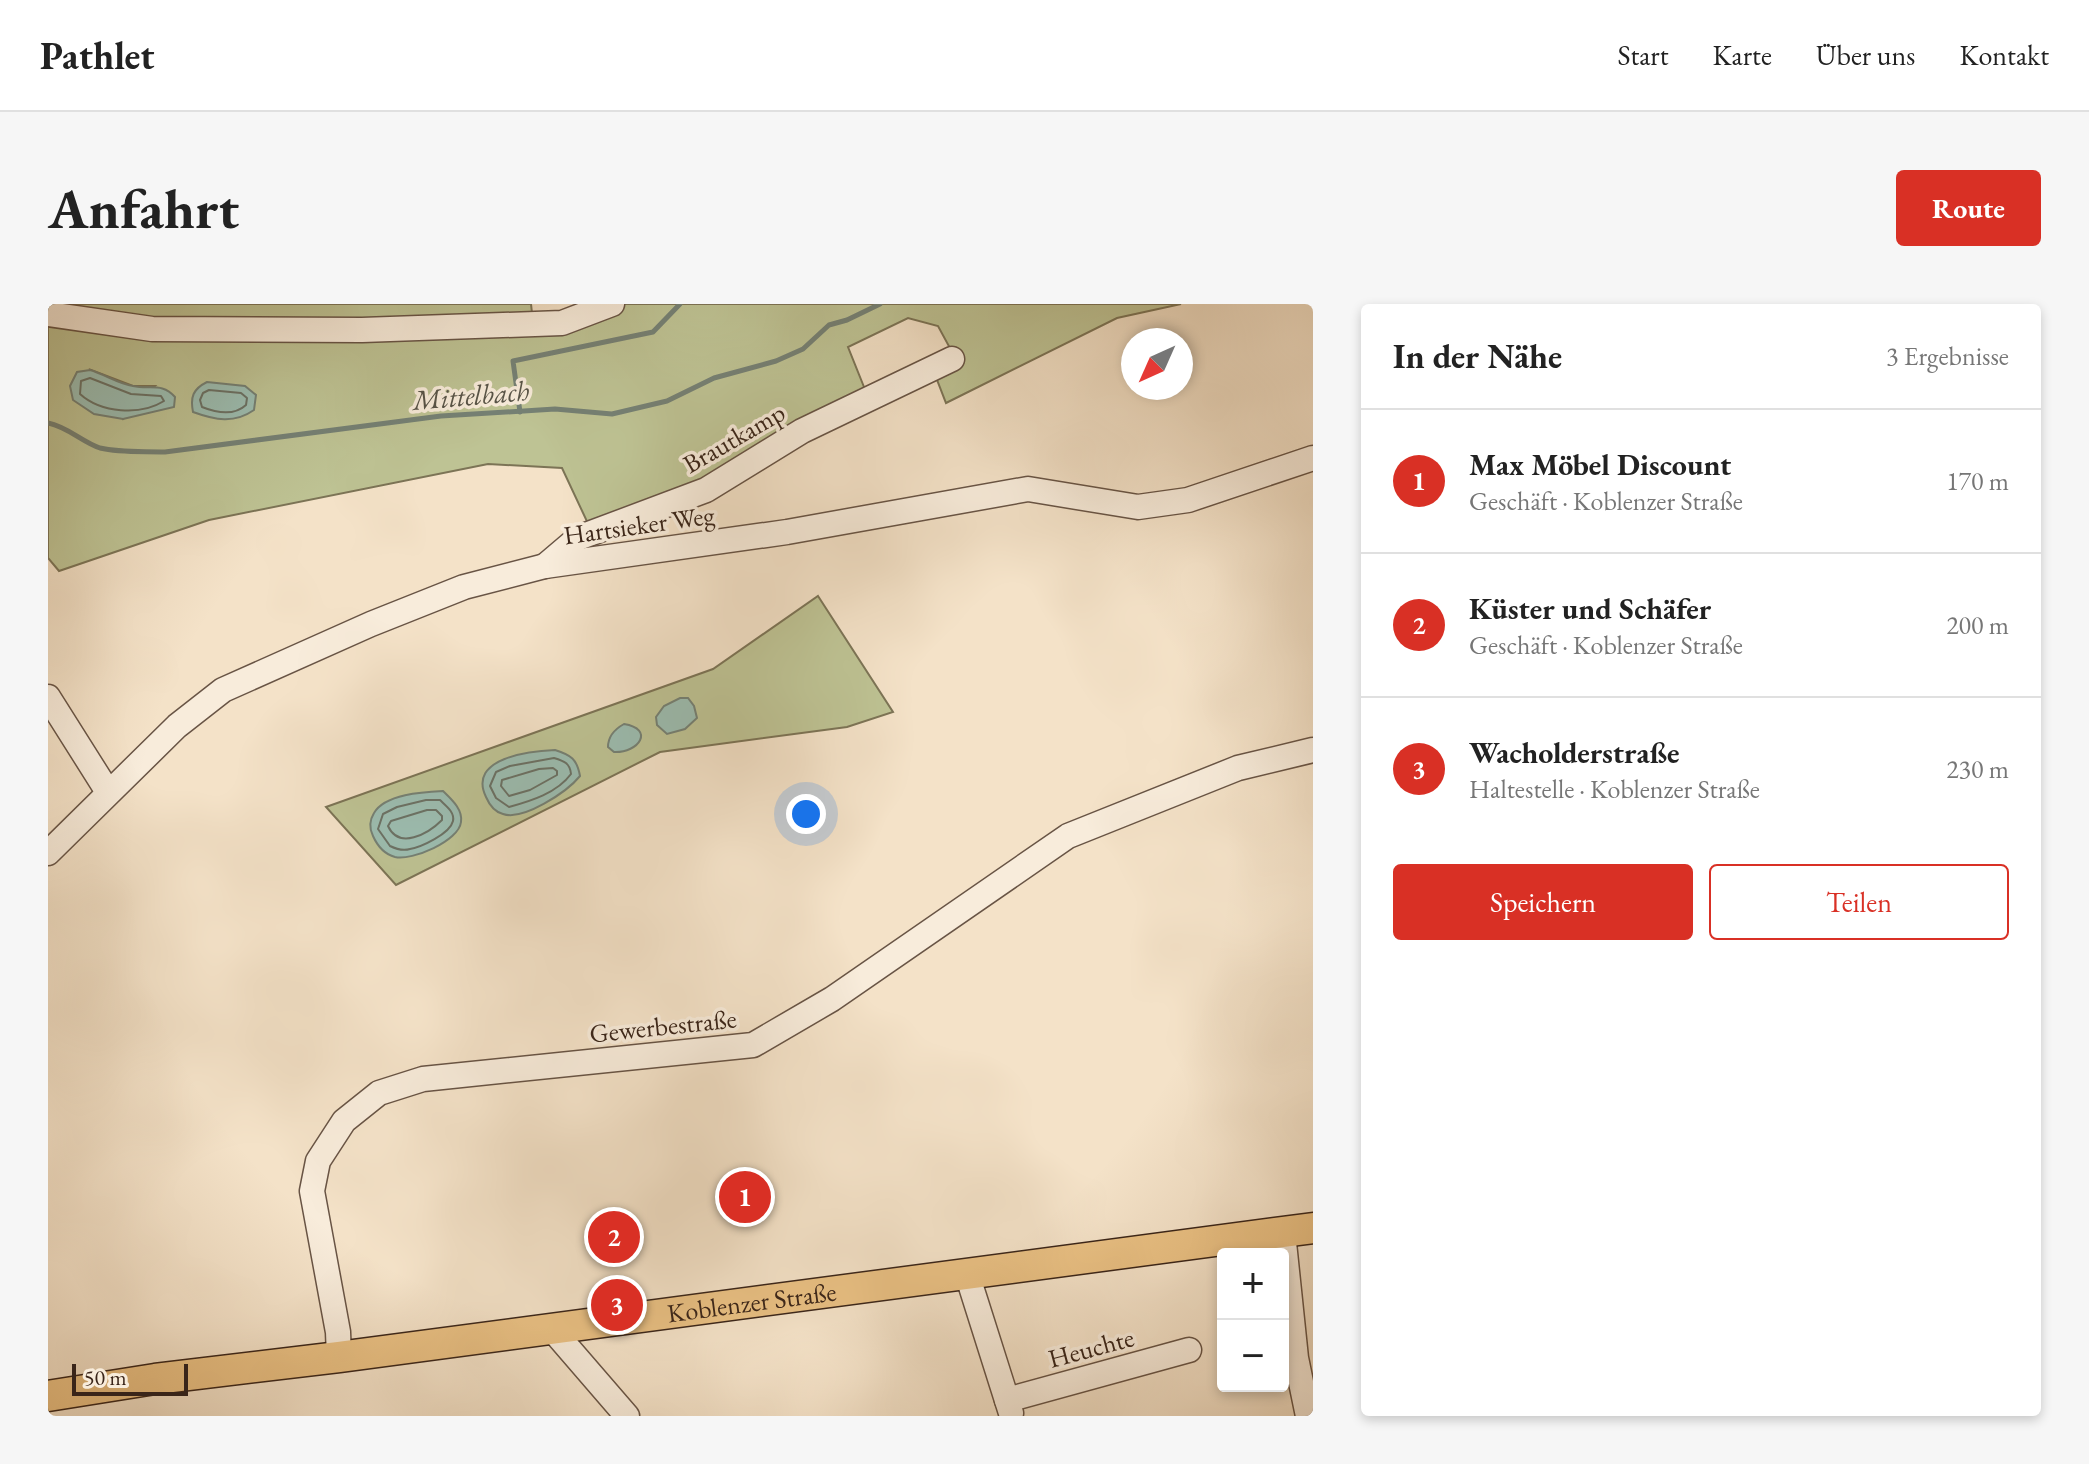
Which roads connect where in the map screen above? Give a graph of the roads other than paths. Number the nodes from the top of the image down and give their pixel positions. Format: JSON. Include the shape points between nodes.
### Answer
{"nodes":[{"id":1,"x":612,"y":304,"type":"edge"},
{"id":2,"x":48,"y":314,"type":"edge"},
{"id":3,"x":952,"y":359,"type":"dead end"},
{"id":4,"x":1313,"y":458,"type":"edge"},
{"id":5,"x":545,"y":566,"type":"junction"},
{"id":6,"x":48,"y":697,"type":"edge"},
{"id":7,"x":1313,"y":750,"type":"edge"},
{"id":8,"x":108,"y":792,"type":"junction"},
{"id":9,"x":48,"y":853,"type":"edge"},
{"id":10,"x":1313,"y":1228,"type":"edge"},
{"id":11,"x":1283,"y":1233,"type":"junction"},
{"id":12,"x":967,"y":1274,"type":"junction"},
{"id":13,"x":551,"y":1328,"type":"junction"},
{"id":14,"x":1189,"y":1350,"type":"dead end"},
{"id":15,"x":339,"y":1357,"type":"junction"},
{"id":16,"x":48,"y":1396,"type":"edge"},
{"id":17,"x":1010,"y":1408,"type":"edge"},
{"id":18,"x":627,"y":1416,"type":"edge"},
{"id":19,"x":1308,"y":1416,"type":"edge"}],
"edges":[{"from":1,"to":2,"type":"street","via":[[562,323],[362,330],[152,329]]},
{"from":3,"to":5,"type":"street","name":"Brautkamp","via":[[802,431],[706,490],[578,538]]},
{"from":4,"to":5,"type":"street","name":"Hartsieker Weg","via":[[1188,500],[1138,507],[1028,489],[787,532]]},
{"from":5,"to":8,"type":"street","name":"Hartsieker Weg","via":[[464,587],[223,690]]},
{"from":6,"to":8,"type":"street"},
{"from":7,"to":15,"type":"street","name":"Gewerbestraße","via":[[1238,768],[1068,836],[832,999],[753,1045],[423,1079],[379,1093],[344,1121],[318,1161],[312,1191]]},
{"from":8,"to":9,"type":"street","name":"Hartsieker Weg"},
{"from":10,"to":11,"type":"main road","name":"Koblenzer Straße"},
{"from":11,"to":12,"type":"main road","name":"Koblenzer Straße"},
{"from":11,"to":19,"type":"street","via":[[1296,1358]]},
{"from":12,"to":13,"type":"main road","name":"Koblenzer Straße"},
{"from":12,"to":17,"type":"street","name":"Heuchte"},
{"from":13,"to":15,"type":"main road","name":"Koblenzer Straße"},
{"from":13,"to":18,"type":"street"},
{"from":14,"to":17,"type":"street","name":"Heuchte"},
{"from":15,"to":16,"type":"main road","name":"Koblenzer Straße"}]}
